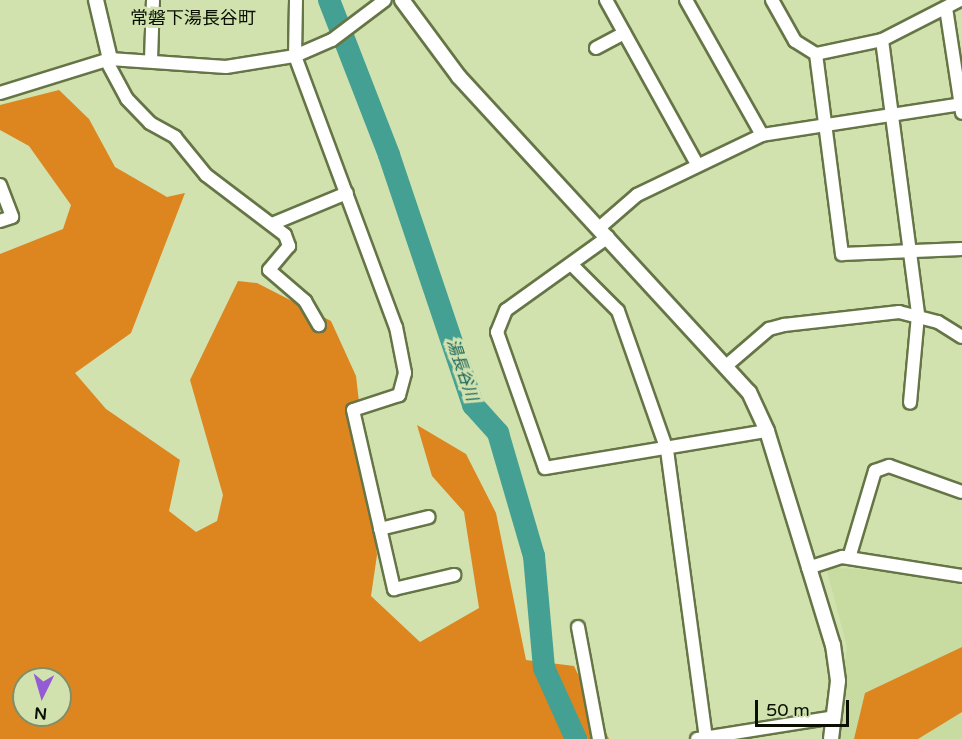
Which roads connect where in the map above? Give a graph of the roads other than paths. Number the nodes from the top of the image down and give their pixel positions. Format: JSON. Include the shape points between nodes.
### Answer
{"nodes":[{"id":1,"x":96,"y":0,"type":"edge"},
{"id":2,"x":153,"y":0,"type":"edge"},
{"id":3,"x":296,"y":0,"type":"edge"},
{"id":4,"x":385,"y":0,"type":"edge"},
{"id":5,"x":402,"y":0,"type":"edge"},
{"id":6,"x":606,"y":0,"type":"edge"},
{"id":7,"x":686,"y":0,"type":"edge"},
{"id":8,"x":772,"y":0,"type":"edge"},
{"id":9,"x":960,"y":0,"type":"edge"},
{"id":10,"x":946,"y":8,"type":"junction"},
{"id":11,"x":624,"y":33,"type":"junction"},
{"id":12,"x":882,"y":40,"type":"junction"},
{"id":13,"x":596,"y":48,"type":"dead end"},
{"id":14,"x":816,"y":54,"type":"junction"},
{"id":15,"x":295,"y":56,"type":"junction"},
{"id":16,"x":108,"y":60,"type":"junction"},
{"id":17,"x":151,"y":60,"type":"junction"},
{"id":18,"x":0,"y":93,"type":"edge"},
{"id":19,"x":962,"y":107,"type":"edge"},
{"id":20,"x":891,"y":114,"type":"junction"},
{"id":21,"x":825,"y":123,"type":"junction"},
{"id":22,"x":762,"y":135,"type":"junction"},
{"id":23,"x":697,"y":164,"type":"junction"},
{"id":24,"x":0,"y":185,"type":"edge"},
{"id":25,"x":347,"y":193,"type":"junction"},
{"id":26,"x":0,"y":221,"type":"edge"},
{"id":27,"x":272,"y":224,"type":"junction"},
{"id":28,"x":603,"y":232,"type":"junction"},
{"id":29,"x":962,"y":249,"type":"edge"},
{"id":30,"x":910,"y":254,"type":"junction"},
{"id":31,"x":574,"y":267,"type":"junction"},
{"id":32,"x":918,"y":315,"type":"junction"},
{"id":33,"x":319,"y":325,"type":"dead end"},
{"id":34,"x":962,"y":337,"type":"edge"},
{"id":35,"x":726,"y":366,"type":"junction"},
{"id":36,"x":910,"y":403,"type":"dead end"},
{"id":37,"x":767,"y":431,"type":"junction"},
{"id":38,"x":667,"y":450,"type":"junction"},
{"id":39,"x":962,"y":492,"type":"edge"},
{"id":40,"x":429,"y":518,"type":"dead end"},
{"id":41,"x":380,"y":529,"type":"junction"},
{"id":42,"x":849,"y":558,"type":"junction"},
{"id":43,"x":808,"y":568,"type":"junction"},
{"id":44,"x":453,"y":575,"type":"dead end"},
{"id":45,"x":962,"y":576,"type":"edge"},
{"id":46,"x":578,"y":627,"type":"dead end"},
{"id":47,"x":834,"y":717,"type":"junction"},
{"id":48,"x":599,"y":739,"type":"edge"},
{"id":49,"x":703,"y":739,"type":"edge"},
{"id":50,"x":831,"y":739,"type":"edge"}],
"edges":[{"from":1,"to":16,"type":"street"},
{"from":2,"to":17,"type":"street"},
{"from":3,"to":15,"type":"street"},
{"from":4,"to":15,"type":"street","via":[[332,40]]},
{"from":5,"to":28,"type":"street","via":[[435,50]]},
{"from":6,"to":11,"type":"street"},
{"from":7,"to":22,"type":"street"},
{"from":8,"to":14,"type":"street","via":[[795,41]]},
{"from":9,"to":10,"type":"street"},
{"from":10,"to":12,"type":"street"},
{"from":10,"to":19,"type":"street"},
{"from":11,"to":13,"type":"street"},
{"from":11,"to":23,"type":"street"},
{"from":12,"to":14,"type":"street"},
{"from":12,"to":20,"type":"street"},
{"from":14,"to":21,"type":"street"},
{"from":15,"to":17,"type":"street","via":[[226,67]]},
{"from":15,"to":25,"type":"street"},
{"from":16,"to":17,"type":"street"},
{"from":16,"to":18,"type":"street"},
{"from":16,"to":27,"type":"street","via":[[127,99],[150,123],[175,137],[206,175]]},
{"from":19,"to":20,"type":"street"},
{"from":20,"to":21,"type":"street"},
{"from":20,"to":30,"type":"street"},
{"from":21,"to":22,"type":"street"},
{"from":21,"to":30,"type":"street","via":[[842,254]]},
{"from":22,"to":23,"type":"street"},
{"from":23,"to":28,"type":"street","via":[[637,195]]},
{"from":24,"to":26,"type":"street","via":[[12,217]]},
{"from":25,"to":27,"type":"street"},
{"from":25,"to":41,"type":"street","via":[[396,327],[405,373],[399,395],[353,410]]},
{"from":27,"to":33,"type":"street","via":[[289,246],[269,270],[305,301]]},
{"from":28,"to":31,"type":"street"},
{"from":28,"to":35,"type":"street"},
{"from":29,"to":30,"type":"street"},
{"from":30,"to":32,"type":"street"},
{"from":31,"to":38,"type":"street","via":[[618,311]]},
{"from":31,"to":38,"type":"street","via":[[506,310],[497,332],[545,468]]},
{"from":32,"to":34,"type":"street"},
{"from":32,"to":35,"type":"street","via":[[899,312],[769,329]]},
{"from":32,"to":36,"type":"street"},
{"from":35,"to":37,"type":"street","via":[[749,392]]},
{"from":37,"to":38,"type":"street"},
{"from":37,"to":43,"type":"street"},
{"from":38,"to":49,"type":"street"},
{"from":39,"to":42,"type":"street","via":[[889,466],[875,471]]},
{"from":40,"to":41,"type":"street"},
{"from":41,"to":44,"type":"street","via":[[394,590]]},
{"from":42,"to":43,"type":"street","via":[[833,557]]},
{"from":42,"to":45,"type":"street"},
{"from":43,"to":47,"type":"street","via":[[833,645]]},
{"from":46,"to":48,"type":"street"},
{"from":47,"to":49,"type":"street"},
{"from":47,"to":50,"type":"street"}]}
